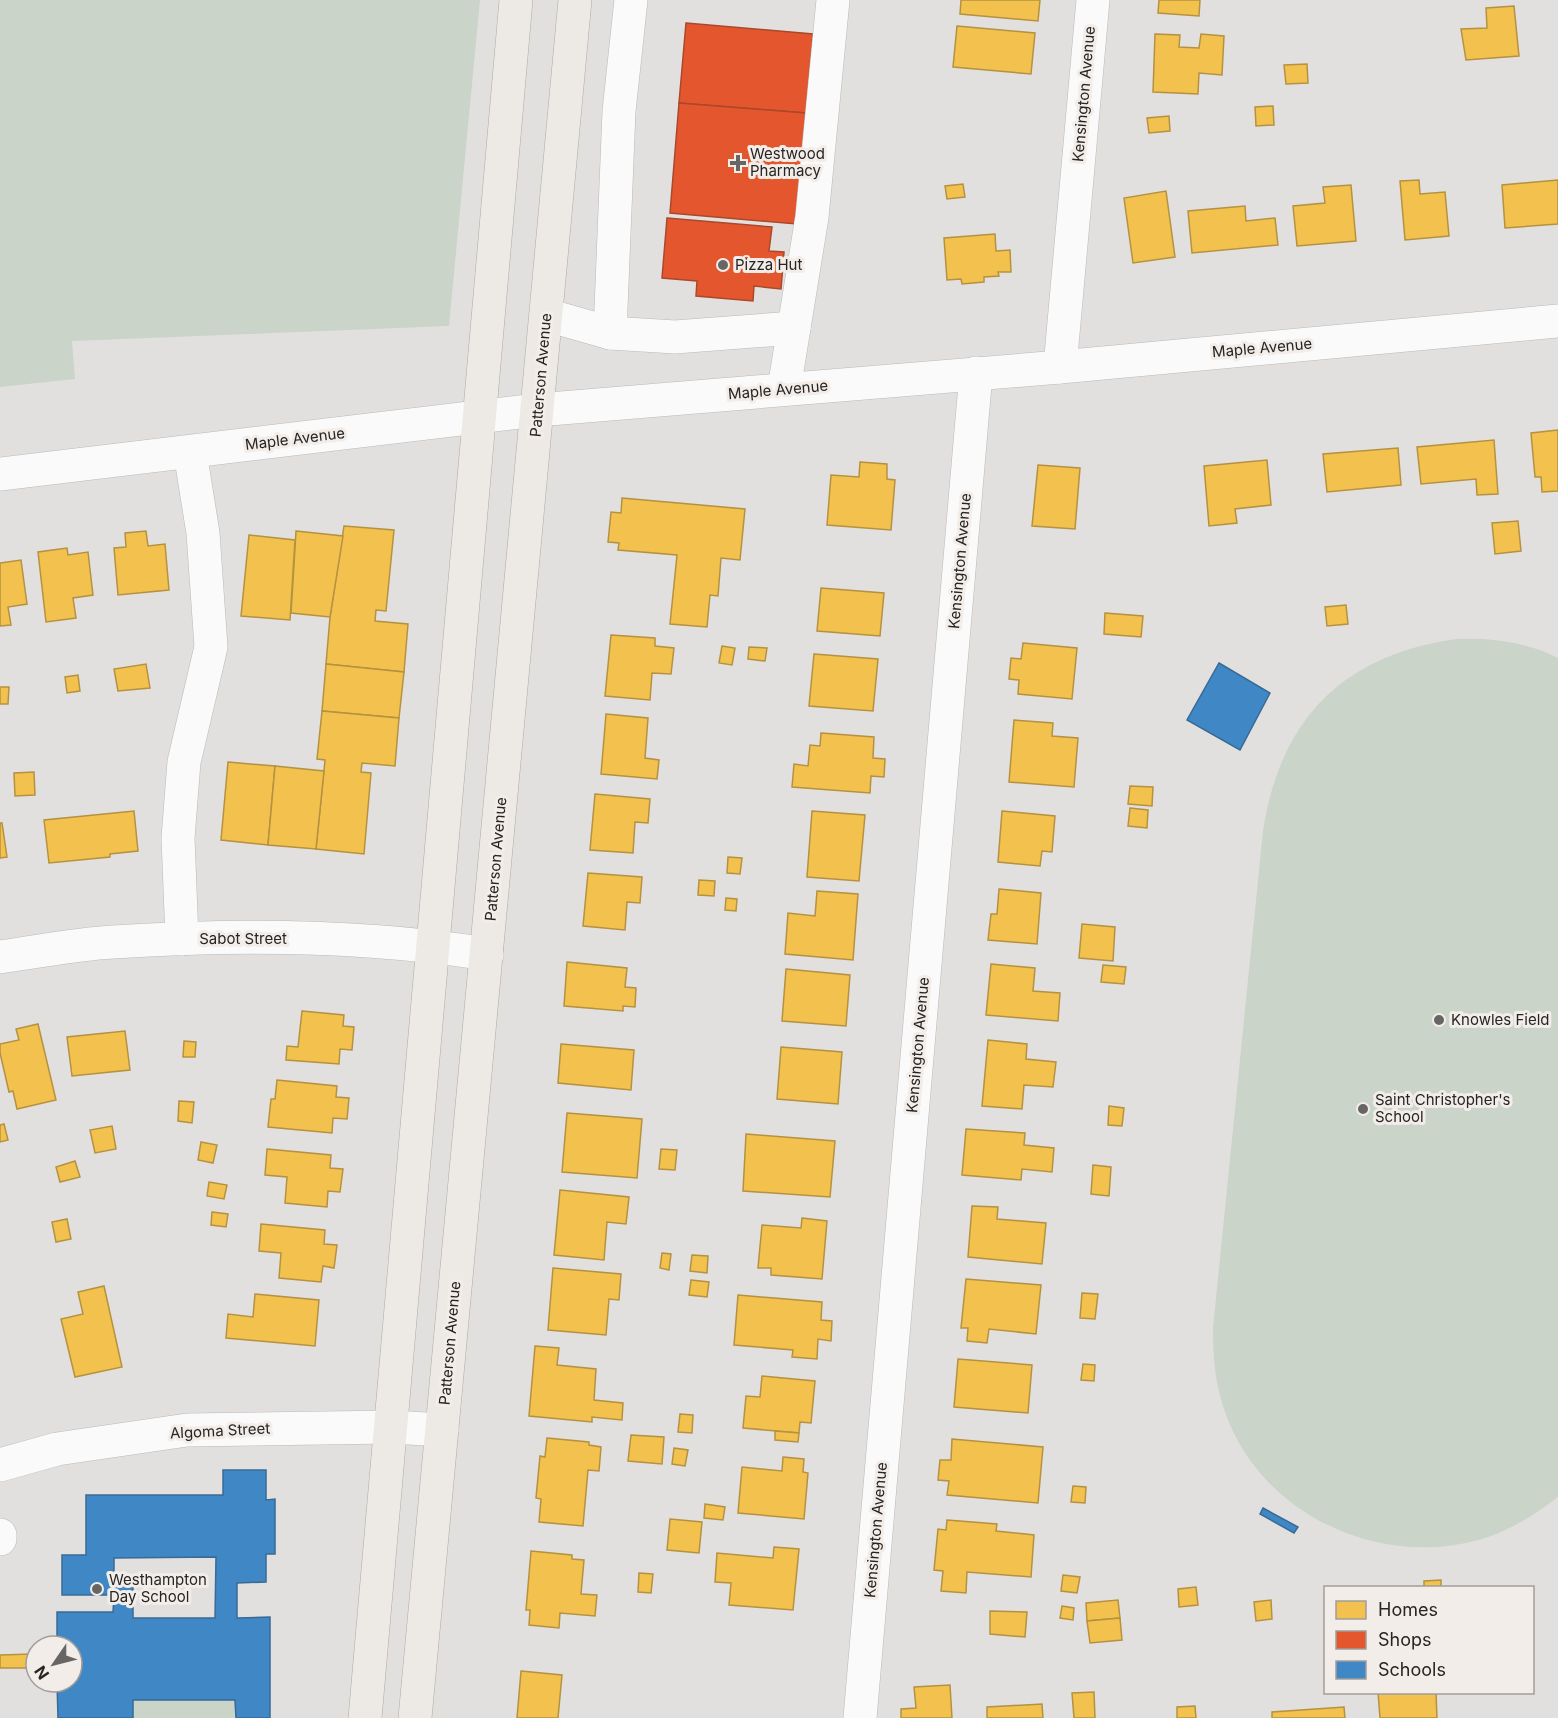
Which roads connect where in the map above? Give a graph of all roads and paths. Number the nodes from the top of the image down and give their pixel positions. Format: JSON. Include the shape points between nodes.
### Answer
{"nodes":[{"id":1,"x":516,"y":0,"type":"edge"},
{"id":2,"x":575,"y":0,"type":"edge"},
{"id":3,"x":631,"y":0,"type":"edge"},
{"id":4,"x":833,"y":0,"type":"edge"},
{"id":5,"x":1093,"y":0,"type":"edge"},
{"id":6,"x":546,"y":315,"type":"junction"},
{"id":7,"x":1558,"y":321,"type":"edge"},
{"id":8,"x":794,"y":328,"type":"junction"},
{"id":9,"x":609,"y":333,"type":"junction"},
{"id":10,"x":1060,"y":367,"type":"junction"},
{"id":11,"x":976,"y":373,"type":"junction"},
{"id":12,"x":784,"y":389,"type":"junction"},
{"id":13,"x":537,"y":410,"type":"junction"},
{"id":14,"x":478,"y":417,"type":"junction"},
{"id":15,"x":190,"y":452,"type":"junction"},
{"id":16,"x":0,"y":474,"type":"edge"},
{"id":17,"x":182,"y":939,"type":"junction"},
{"id":18,"x":433,"y":946,"type":"junction"},
{"id":19,"x":487,"y":954,"type":"junction"},
{"id":20,"x":0,"y":957,"type":"edge"},
{"id":21,"x":392,"y":1427,"type":"junction"},
{"id":22,"x":442,"y":1430,"type":"junction"},
{"id":23,"x":0,"y":1465,"type":"edge"},
{"id":24,"x":364,"y":1718,"type":"edge"},
{"id":25,"x":415,"y":1718,"type":"edge"},
{"id":26,"x":860,"y":1718,"type":"edge"}],
"edges":[{"from":1,"to":14,"type":"main road"},
{"from":2,"to":6,"type":"main road","name":"Patterson Avenue"},
{"from":3,"to":9,"type":"street","via":[[619,111]]},
{"from":4,"to":8,"type":"street","via":[[812,217]]},
{"from":5,"to":10,"type":"street","name":"Kensington Avenue"},
{"from":6,"to":9,"type":"street"},
{"from":6,"to":13,"type":"main road","name":"Patterson Avenue"},
{"from":7,"to":10,"type":"street","name":"Maple Avenue"},
{"from":8,"to":9,"type":"street","via":[[675,337]]},
{"from":8,"to":12,"type":"street"},
{"from":10,"to":11,"type":"street","name":"Maple Avenue"},
{"from":11,"to":12,"type":"street","name":"Maple Avenue"},
{"from":11,"to":26,"type":"street","name":"Kensington Avenue"},
{"from":12,"to":13,"type":"street","name":"Maple Avenue"},
{"from":13,"to":14,"type":"street","name":"Maple Avenue"},
{"from":13,"to":19,"type":"main road","name":"Patterson Avenue"},
{"from":14,"to":15,"type":"street","name":"Maple Avenue"},
{"from":14,"to":18,"type":"main road"},
{"from":15,"to":16,"type":"street","name":"Maple Avenue"},
{"from":15,"to":17,"type":"street","via":[[203,533],[211,647],[184,762],[178,838]]},
{"from":17,"to":18,"type":"street","name":"Sabot Street","via":[[258,937]]},
{"from":17,"to":20,"type":"street","name":"Sabot Street","via":[[111,942]]},
{"from":18,"to":19,"type":"street","name":"Sabot Street"},
{"from":18,"to":21,"type":"main road"},
{"from":19,"to":22,"type":"main road","name":"Patterson Avenue"},
{"from":21,"to":22,"type":"street","name":"Algoma Street"},
{"from":21,"to":23,"type":"street","name":"Algoma Street","via":[[187,1430],[57,1449]]},
{"from":21,"to":24,"type":"main road"},
{"from":22,"to":25,"type":"main road","name":"Patterson Avenue"}]}
